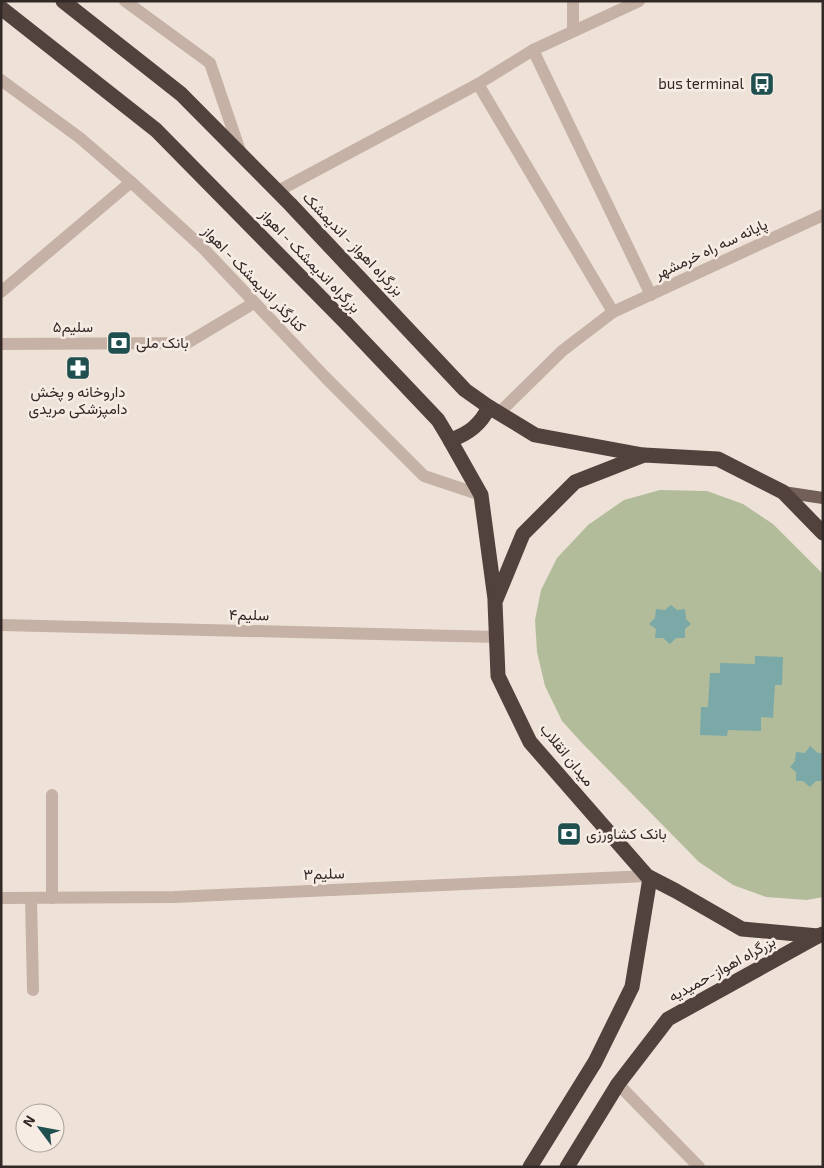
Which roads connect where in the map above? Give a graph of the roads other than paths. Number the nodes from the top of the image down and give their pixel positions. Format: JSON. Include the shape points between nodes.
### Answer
{"nodes":[{"id":1,"x":63,"y":1,"type":"edge"},
{"id":2,"x":125,"y":1,"type":"edge"},
{"id":3,"x":573,"y":1,"type":"edge"},
{"id":4,"x":639,"y":1,"type":"edge"},
{"id":5,"x":1,"y":8,"type":"edge"},
{"id":6,"x":574,"y":31,"type":"junction"},
{"id":7,"x":533,"y":50,"type":"junction"},
{"id":8,"x":1,"y":80,"type":"edge"},
{"id":9,"x":478,"y":84,"type":"junction"},
{"id":10,"x":240,"y":154,"type":"junction"},
{"id":11,"x":131,"y":182,"type":"junction"},
{"id":12,"x":278,"y":191,"type":"junction"},
{"id":13,"x":823,"y":215,"type":"edge"},
{"id":14,"x":1,"y":292,"type":"edge"},
{"id":15,"x":651,"y":295,"type":"junction"},
{"id":16,"x":254,"y":303,"type":"junction"},
{"id":17,"x":613,"y":312,"type":"junction"},
{"id":18,"x":1,"y":344,"type":"edge"},
{"id":19,"x":494,"y":410,"type":"junction"},
{"id":20,"x":450,"y":440,"type":"junction"},
{"id":21,"x":644,"y":456,"type":"junction"},
{"id":22,"x":783,"y":492,"type":"junction"},
{"id":23,"x":482,"y":494,"type":"junction"},
{"id":24,"x":823,"y":498,"type":"edge"},
{"id":25,"x":823,"y":533,"type":"edge"},
{"id":26,"x":496,"y":602,"type":"junction"},
{"id":27,"x":1,"y":626,"type":"edge"},
{"id":28,"x":497,"y":637,"type":"junction"},
{"id":29,"x":52,"y":795,"type":"dead end"},
{"id":30,"x":649,"y":877,"type":"junction"},
{"id":31,"x":1,"y":898,"type":"edge"},
{"id":32,"x":31,"y":898,"type":"junction"},
{"id":33,"x":52,"y":898,"type":"junction"},
{"id":34,"x":821,"y":935,"type":"edge"},
{"id":35,"x":33,"y":990,"type":"dead end"},
{"id":36,"x":618,"y":1084,"type":"junction"},
{"id":37,"x":530,"y":1167,"type":"edge"},
{"id":38,"x":567,"y":1167,"type":"edge"},
{"id":39,"x":699,"y":1167,"type":"edge"}],
"edges":[{"from":1,"to":10,"type":"highway","name":"بزرگراه اهواز - اندیمشک","via":[[181,94]]},
{"from":2,"to":10,"type":"street","via":[[210,63]]},
{"from":3,"to":6,"type":"street"},
{"from":4,"to":6,"type":"street"},
{"from":5,"to":20,"type":"highway","name":"بزرگراه اندیمشک - اهواز","via":[[156,130],[438,420]]},
{"from":6,"to":7,"type":"street"},
{"from":7,"to":9,"type":"street"},
{"from":7,"to":15,"type":"street"},
{"from":8,"to":11,"type":"street","name":"کنارگذر اندیمشک - اهواز","via":[[80,138]]},
{"from":9,"to":12,"type":"street"},
{"from":9,"to":17,"type":"street"},
{"from":10,"to":12,"type":"highway","name":"بزرگراه اهواز - اندیمشک"},
{"from":11,"to":14,"type":"street"},
{"from":11,"to":16,"type":"street","name":"کنارگذر اندیمشک - اهواز","via":[[202,247]]},
{"from":12,"to":19,"type":"highway","name":"بزرگراه اهواز - اندیمشک","via":[[465,390]]},
{"from":13,"to":15,"type":"street","name":"پایانه سه راه خرمشهر"},
{"from":15,"to":17,"type":"street","name":"پایانه سه راه خرمشهر"},
{"from":16,"to":18,"type":"street","name":"سلیم۵","via":[[187,343]]},
{"from":16,"to":23,"type":"street","name":"کنارگذر اندیمشک - اهواز","via":[[424,476]]},
{"from":17,"to":19,"type":"street","name":"پایانه سه راه خرمشهر"},
{"from":19,"to":20,"type":"highway","via":[[474,429]]},
{"from":19,"to":21,"type":"highway","name":"بزرگراه اهواز - اندیمشک","via":[[535,435]]},
{"from":20,"to":23,"type":"highway","name":"بزرگراه اندیمشک - اهواز"},
{"from":21,"to":22,"type":"highway","name":"میدان انقلاب","via":[[718,459]]},
{"from":21,"to":26,"type":"highway","name":"میدان انقلاب","via":[[575,482],[523,534]]},
{"from":22,"to":24,"type":"main road"},
{"from":22,"to":25,"type":"highway","name":"میدان انقلاب"},
{"from":23,"to":26,"type":"highway","name":"بزرگراه اندیمشک - اهواز"},
{"from":26,"to":28,"type":"highway","name":"میدان انقلاب"},
{"from":27,"to":28,"type":"street","name":"سلیم۴"},
{"from":28,"to":30,"type":"highway","name":"میدان انقلاب","via":[[498,676],[530,742]]},
{"from":29,"to":33,"type":"street"},
{"from":30,"to":33,"type":"street","name":"سلیم۳","via":[[174,897]]},
{"from":30,"to":34,"type":"highway","name":"میدان انقلاب","via":[[742,929]]},
{"from":30,"to":37,"type":"highway","via":[[632,987],[595,1062]]},
{"from":31,"to":32,"type":"street","name":"سلیم۳"},
{"from":32,"to":33,"type":"street","name":"سلیم۳"},
{"from":32,"to":35,"type":"street"},
{"from":34,"to":36,"type":"highway","name":"بزرگراه اهواز-حمیدیه","via":[[668,1019]]},
{"from":36,"to":38,"type":"highway","name":"بزرگراه اهواز-حمیدیه"},
{"from":36,"to":39,"type":"street"}]}
